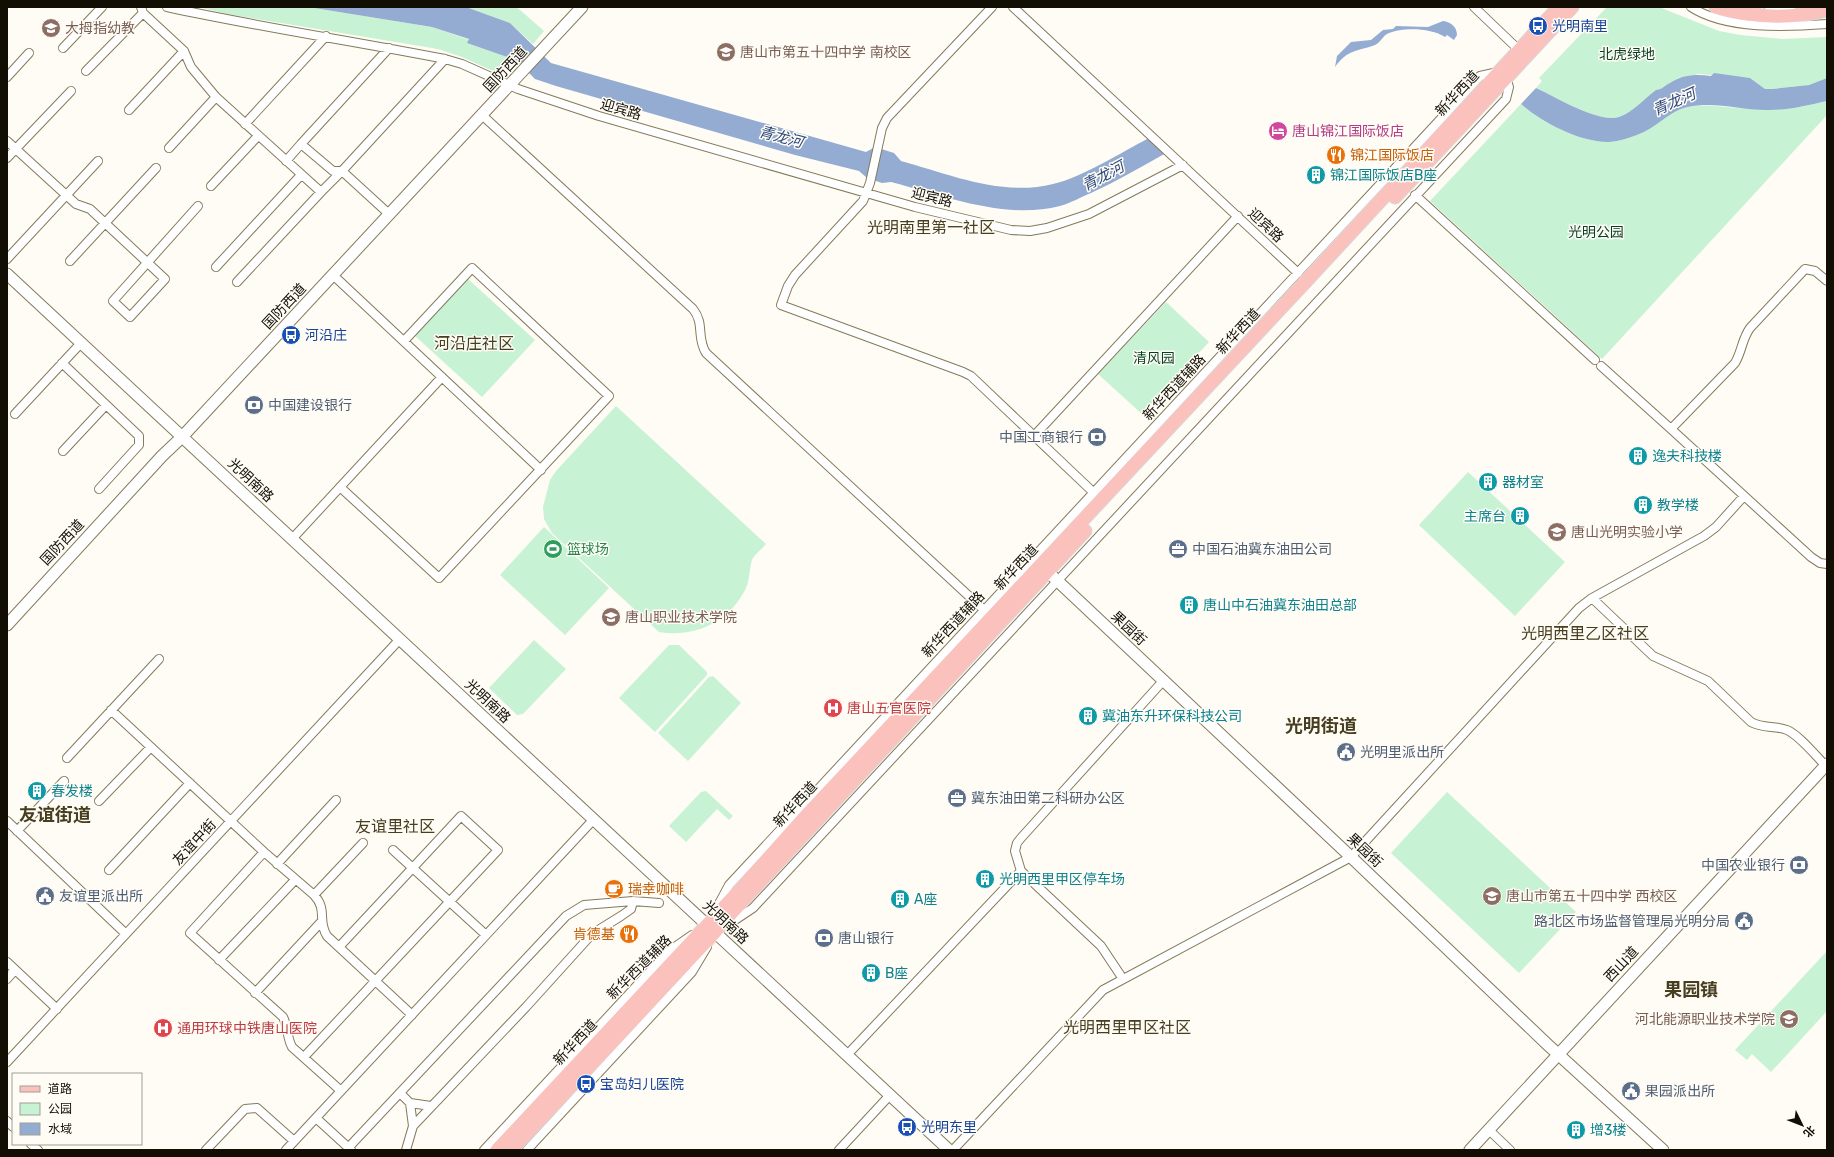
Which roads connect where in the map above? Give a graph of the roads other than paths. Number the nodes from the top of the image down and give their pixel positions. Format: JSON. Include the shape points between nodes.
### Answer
{"nodes":[{"id":1,"x":102,"y":7,"type":"edge"},
{"id":2,"x":167,"y":7,"type":"edge"},
{"id":3,"x":582,"y":7,"type":"edge"},
{"id":4,"x":992,"y":7,"type":"edge"},
{"id":5,"x":1013,"y":7,"type":"edge"},
{"id":6,"x":1474,"y":7,"type":"edge"},
{"id":7,"x":1559,"y":7,"type":"edge"},
{"id":8,"x":1572,"y":7,"type":"edge"},
{"id":9,"x":1691,"y":7,"type":"edge"},
{"id":10,"x":1717,"y":7,"type":"edge"},
{"id":11,"x":1769,"y":7,"type":"edge"},
{"id":12,"x":1791,"y":7,"type":"edge"},
{"id":13,"x":142,"y":10,"type":"edge"},
{"id":14,"x":1827,"y":10,"type":"edge"},
{"id":15,"x":1827,"y":24,"type":"edge"},
{"id":16,"x":326,"y":36,"type":"junction"},
{"id":17,"x":63,"y":48,"type":"dead end"},
{"id":18,"x":389,"y":48,"type":"junction"},
{"id":19,"x":1518,"y":50,"type":"junction"},
{"id":20,"x":184,"y":51,"type":"junction"},
{"id":21,"x":29,"y":53,"type":"dead end"},
{"id":22,"x":446,"y":59,"type":"junction"},
{"id":23,"x":86,"y":71,"type":"dead end"},
{"id":24,"x":1503,"y":75,"type":"junction"},
{"id":25,"x":7,"y":77,"type":"edge"},
{"id":26,"x":515,"y":84,"type":"junction"},
{"id":27,"x":71,"y":91,"type":"dead end"},
{"id":28,"x":216,"y":97,"type":"junction"},
{"id":29,"x":129,"y":110,"type":"dead end"},
{"id":30,"x":482,"y":115,"type":"junction"},
{"id":31,"x":1437,"y":122,"type":"junction"},
{"id":32,"x":245,"y":124,"type":"junction"},
{"id":33,"x":258,"y":136,"type":"junction"},
{"id":34,"x":7,"y":141,"type":"edge"},
{"id":35,"x":301,"y":144,"type":"junction"},
{"id":36,"x":1431,"y":144,"type":"junction"},
{"id":37,"x":169,"y":148,"type":"dead end"},
{"id":38,"x":16,"y":149,"type":"junction"},
{"id":39,"x":7,"y":158,"type":"edge"},
{"id":40,"x":98,"y":161,"type":"dead end"},
{"id":41,"x":286,"y":161,"type":"junction"},
{"id":42,"x":1183,"y":165,"type":"junction"},
{"id":43,"x":156,"y":168,"type":"dead end"},
{"id":44,"x":342,"y":171,"type":"junction"},
{"id":45,"x":301,"y":175,"type":"junction"},
{"id":46,"x":211,"y":186,"type":"dead end"},
{"id":47,"x":321,"y":192,"type":"junction"},
{"id":48,"x":867,"y":192,"type":"junction"},
{"id":49,"x":66,"y":195,"type":"junction"},
{"id":50,"x":1415,"y":196,"type":"junction"},
{"id":51,"x":198,"y":206,"type":"dead end"},
{"id":52,"x":389,"y":214,"type":"junction"},
{"id":53,"x":1238,"y":216,"type":"junction"},
{"id":54,"x":105,"y":223,"type":"junction"},
{"id":55,"x":7,"y":259,"type":"edge"},
{"id":56,"x":70,"y":261,"type":"dead end"},
{"id":57,"x":148,"y":264,"type":"junction"},
{"id":58,"x":216,"y":267,"type":"dead end"},
{"id":59,"x":1298,"y":273,"type":"junction"},
{"id":60,"x":7,"y":274,"type":"edge"},
{"id":61,"x":333,"y":275,"type":"junction"},
{"id":62,"x":1827,"y":281,"type":"edge"},
{"id":63,"x":237,"y":282,"type":"dead end"},
{"id":64,"x":404,"y":341,"type":"junction"},
{"id":65,"x":81,"y":343,"type":"junction"},
{"id":66,"x":1595,"y":360,"type":"dead end"},
{"id":67,"x":62,"y":363,"type":"junction"},
{"id":68,"x":1601,"y":366,"type":"dead end"},
{"id":69,"x":442,"y":376,"type":"junction"},
{"id":70,"x":106,"y":404,"type":"junction"},
{"id":71,"x":15,"y":414,"type":"dead end"},
{"id":72,"x":1671,"y":429,"type":"junction"},
{"id":73,"x":1034,"y":436,"type":"junction"},
{"id":74,"x":182,"y":437,"type":"junction"},
{"id":75,"x":63,"y":451,"type":"dead end"},
{"id":76,"x":541,"y":470,"type":"junction"},
{"id":77,"x":340,"y":487,"type":"junction"},
{"id":78,"x":99,"y":489,"type":"dead end"},
{"id":79,"x":1093,"y":492,"type":"junction"},
{"id":80,"x":1744,"y":496,"type":"junction"},
{"id":81,"x":292,"y":539,"type":"junction"},
{"id":82,"x":1827,"y":564,"type":"edge"},
{"id":83,"x":1047,"y":571,"type":"junction"},
{"id":84,"x":1057,"y":582,"type":"junction"},
{"id":85,"x":1592,"y":598,"type":"junction"},
{"id":86,"x":984,"y":610,"type":"junction"},
{"id":87,"x":7,"y":624,"type":"edge"},
{"id":88,"x":400,"y":640,"type":"junction"},
{"id":89,"x":159,"y":659,"type":"dead end"},
{"id":90,"x":1163,"y":681,"type":"junction"},
{"id":91,"x":111,"y":710,"type":"junction"},
{"id":92,"x":151,"y":747,"type":"junction"},
{"id":93,"x":67,"y":758,"type":"dead end"},
{"id":94,"x":1826,"y":765,"type":"edge"},
{"id":95,"x":64,"y":781,"type":"dead end"},
{"id":96,"x":190,"y":782,"type":"junction"},
{"id":97,"x":336,"y":800,"type":"dead end"},
{"id":98,"x":99,"y":801,"type":"dead end"},
{"id":99,"x":594,"y":819,"type":"junction"},
{"id":100,"x":7,"y":821,"type":"edge"},
{"id":101,"x":232,"y":821,"type":"junction"},
{"id":102,"x":17,"y":831,"type":"junction"},
{"id":103,"x":363,"y":843,"type":"dead end"},
{"id":104,"x":393,"y":850,"type":"dead end"},
{"id":105,"x":264,"y":852,"type":"junction"},
{"id":106,"x":1351,"y":857,"type":"junction"},
{"id":107,"x":277,"y":864,"type":"junction"},
{"id":108,"x":413,"y":868,"type":"junction"},
{"id":109,"x":109,"y":870,"type":"dead end"},
{"id":110,"x":1021,"y":871,"type":"junction"},
{"id":111,"x":295,"y":880,"type":"junction"},
{"id":112,"x":314,"y":895,"type":"junction"},
{"id":113,"x":633,"y":901,"type":"junction"},
{"id":114,"x":449,"y":902,"type":"junction"},
{"id":115,"x":660,"y":903,"type":"dead end"},
{"id":116,"x":322,"y":921,"type":"junction"},
{"id":117,"x":711,"y":929,"type":"junction"},
{"id":118,"x":126,"y":934,"type":"junction"},
{"id":119,"x":486,"y":935,"type":"junction"},
{"id":120,"x":339,"y":947,"type":"junction"},
{"id":121,"x":219,"y":960,"type":"junction"},
{"id":122,"x":7,"y":962,"type":"edge"},
{"id":123,"x":15,"y":970,"type":"junction"},
{"id":124,"x":7,"y":979,"type":"edge"},
{"id":125,"x":1124,"y":979,"type":"junction"},
{"id":126,"x":375,"y":981,"type":"junction"},
{"id":127,"x":255,"y":992,"type":"junction"},
{"id":128,"x":57,"y":1009,"type":"junction"},
{"id":129,"x":412,"y":1015,"type":"junction"},
{"id":130,"x":1558,"y":1054,"type":"junction"},
{"id":131,"x":847,"y":1056,"type":"junction"},
{"id":132,"x":304,"y":1057,"type":"junction"},
{"id":133,"x":7,"y":1062,"type":"edge"},
{"id":134,"x":340,"y":1090,"type":"junction"},
{"id":135,"x":400,"y":1093,"type":"junction"},
{"id":136,"x":890,"y":1095,"type":"junction"},
{"id":137,"x":410,"y":1103,"type":"junction"},
{"id":138,"x":431,"y":1106,"type":"junction"},
{"id":139,"x":316,"y":1118,"type":"junction"},
{"id":140,"x":413,"y":1126,"type":"junction"},
{"id":141,"x":1489,"y":1130,"type":"junction"},
{"id":142,"x":294,"y":1141,"type":"junction"},
{"id":143,"x":350,"y":1149,"type":"edge"},
{"id":144,"x":206,"y":1150,"type":"edge"},
{"id":145,"x":286,"y":1150,"type":"edge"},
{"id":146,"x":406,"y":1150,"type":"edge"},
{"id":147,"x":484,"y":1150,"type":"edge"},
{"id":148,"x":498,"y":1150,"type":"edge"},
{"id":149,"x":511,"y":1150,"type":"edge"},
{"id":150,"x":527,"y":1150,"type":"edge"},
{"id":151,"x":838,"y":1150,"type":"edge"},
{"id":152,"x":949,"y":1150,"type":"edge"},
{"id":153,"x":953,"y":1150,"type":"edge"},
{"id":154,"x":1470,"y":1150,"type":"edge"},
{"id":155,"x":1510,"y":1150,"type":"edge"},
{"id":156,"x":1663,"y":1150,"type":"edge"}],
"edges":[{"from":1,"to":17,"type":"street"},
{"from":2,"to":16,"type":"street","name":"迎宾路"},
{"from":3,"to":26,"type":"street","name":"国防西道"},
{"from":4,"to":48,"type":"street","via":[[887,118],[882,128]]},
{"from":5,"to":42,"type":"street"},
{"from":6,"to":19,"type":"street"},
{"from":7,"to":19,"type":"main road","name":"新华西道"},
{"from":8,"to":24,"type":"main road","name":"新华西道"},
{"from":9,"to":15,"type":"street","via":[[1726,21],[1751,25]]},
{"from":10,"to":14,"type":"main road","via":[[1751,15],[1769,16],[1795,16]]},
{"from":11,"to":12,"type":"street"},
{"from":13,"to":20,"type":"street"},
{"from":13,"to":23,"type":"street"},
{"from":16,"to":18,"type":"street","name":"迎宾路"},
{"from":16,"to":32,"type":"street"},
{"from":18,"to":22,"type":"street","name":"迎宾路"},
{"from":18,"to":35,"type":"street"},
{"from":19,"to":24,"type":"main road","name":"新华西道"},
{"from":20,"to":28,"type":"street","via":[[191,68]]},
{"from":20,"to":29,"type":"street"},
{"from":21,"to":25,"type":"street"},
{"from":22,"to":26,"type":"street","name":"迎宾路"},
{"from":22,"to":44,"type":"street"},
{"from":24,"to":31,"type":"street","name":"新华西道辅路","via":[[1480,76]]},
{"from":24,"to":36,"type":"main road","name":"新华西道"},
{"from":24,"to":50,"type":"street","name":"新华西道辅路","via":[[1509,87],[1506,99]]},
{"from":24,"to":83,"type":"main road","name":"新华西道"},
{"from":26,"to":30,"type":"street","name":"国防西道"},
{"from":26,"to":48,"type":"street","name":"迎宾路","via":[[599,116]]},
{"from":27,"to":38,"type":"street"},
{"from":28,"to":32,"type":"street"},
{"from":28,"to":37,"type":"street"},
{"from":30,"to":52,"type":"street","name":"国防西道"},
{"from":30,"to":86,"type":"street","via":[[693,309],[698,316],[700,344],[706,353]]},
{"from":31,"to":36,"type":"street"},
{"from":31,"to":59,"type":"street","name":"新华西道辅路"},
{"from":32,"to":33,"type":"street"},
{"from":33,"to":41,"type":"street"},
{"from":33,"to":46,"type":"street"},
{"from":34,"to":38,"type":"street"},
{"from":35,"to":41,"type":"street"},
{"from":35,"to":44,"type":"street","via":[[333,171]]},
{"from":36,"to":117,"type":"main road","name":"新华西道","via":[[802,820]]},
{"from":38,"to":39,"type":"street"},
{"from":38,"to":49,"type":"street"},
{"from":40,"to":49,"type":"street"},
{"from":41,"to":45,"type":"street"},
{"from":42,"to":48,"type":"street","name":"迎宾路","via":[[1089,214],[1030,231],[1011,230],[930,211]]},
{"from":42,"to":53,"type":"street","name":"迎宾路"},
{"from":43,"to":54,"type":"street"},
{"from":44,"to":47,"type":"street"},
{"from":44,"to":52,"type":"street"},
{"from":45,"to":47,"type":"street"},
{"from":45,"to":58,"type":"street"},
{"from":47,"to":63,"type":"street"},
{"from":48,"to":73,"type":"street","via":[[863,201],[795,275],[781,305],[971,376]]},
{"from":49,"to":54,"type":"street","via":[[76,204],[90,209]]},
{"from":49,"to":55,"type":"street"},
{"from":50,"to":66,"type":"street"},
{"from":50,"to":84,"type":"street","name":"新华西道辅路"},
{"from":51,"to":57,"type":"street"},
{"from":52,"to":61,"type":"street","name":"国防西道"},
{"from":53,"to":59,"type":"street","name":"迎宾路"},
{"from":53,"to":73,"type":"street"},
{"from":54,"to":56,"type":"street"},
{"from":54,"to":57,"type":"street"},
{"from":57,"to":57,"type":"street","via":[[113,301],[130,317],[165,279]]},
{"from":59,"to":79,"type":"street","name":"新华西道辅路"},
{"from":60,"to":65,"type":"street","name":"光明南路"},
{"from":61,"to":64,"type":"street"},
{"from":61,"to":74,"type":"street","name":"国防西道"},
{"from":62,"to":72,"type":"street","via":[[1815,271],[1805,269],[1744,336],[1735,363]]},
{"from":64,"to":69,"type":"street"},
{"from":64,"to":76,"type":"street","via":[[472,268],[610,396]]},
{"from":65,"to":67,"type":"street"},
{"from":65,"to":74,"type":"street","name":"光明南路"},
{"from":67,"to":70,"type":"street"},
{"from":67,"to":71,"type":"street"},
{"from":68,"to":72,"type":"street"},
{"from":69,"to":76,"type":"street"},
{"from":69,"to":77,"type":"street"},
{"from":70,"to":75,"type":"street"},
{"from":70,"to":78,"type":"street","via":[[139,436],[139,445]]},
{"from":72,"to":80,"type":"street"},
{"from":73,"to":79,"type":"street"},
{"from":74,"to":81,"type":"street","name":"光明南路"},
{"from":74,"to":87,"type":"street","name":"国防西道"},
{"from":76,"to":77,"type":"street","via":[[439,578]]},
{"from":77,"to":81,"type":"street"},
{"from":79,"to":86,"type":"street","name":"新华西道辅路"},
{"from":80,"to":82,"type":"street","via":[[1811,557]]},
{"from":80,"to":85,"type":"street","via":[[1716,527],[1704,536]]},
{"from":81,"to":88,"type":"street","name":"光明南路"},
{"from":83,"to":84,"type":"street","name":"果园街"},
{"from":83,"to":117,"type":"main road","name":"新华西道","via":[[750,893]]},
{"from":84,"to":90,"type":"street","name":"果园街"},
{"from":84,"to":117,"type":"street","name":"新华西道辅路","via":[[753,908]]},
{"from":85,"to":94,"type":"street","via":[[1653,656],[1708,681],[1751,722],[1793,734]]},
{"from":85,"to":106,"type":"street","via":[[1579,608]]},
{"from":86,"to":117,"type":"street","name":"新华西道辅路","via":[[729,885]]},
{"from":88,"to":99,"type":"street","name":"光明南路"},
{"from":88,"to":101,"type":"street","name":"友谊中街"},
{"from":89,"to":91,"type":"street"},
{"from":90,"to":106,"type":"street","name":"果园街"},
{"from":90,"to":110,"type":"street","via":[[1017,843],[1015,851]]},
{"from":91,"to":92,"type":"street"},
{"from":91,"to":93,"type":"street"},
{"from":92,"to":96,"type":"street"},
{"from":92,"to":98,"type":"street"},
{"from":94,"to":130,"type":"street","name":"西山道"},
{"from":95,"to":102,"type":"street"},
{"from":96,"to":101,"type":"street"},
{"from":96,"to":109,"type":"street"},
{"from":97,"to":107,"type":"street"},
{"from":99,"to":117,"type":"street","name":"光明南路"},
{"from":99,"to":119,"type":"street"},
{"from":100,"to":102,"type":"street"},
{"from":101,"to":105,"type":"street"},
{"from":101,"to":118,"type":"street","name":"友谊中街"},
{"from":102,"to":118,"type":"street"},
{"from":103,"to":112,"type":"street"},
{"from":104,"to":108,"type":"street"},
{"from":105,"to":107,"type":"street"},
{"from":105,"to":121,"type":"street","via":[[190,933]]},
{"from":106,"to":125,"type":"street"},
{"from":106,"to":130,"type":"street","name":"果园街"},
{"from":107,"to":111,"type":"street"},
{"from":108,"to":114,"type":"street"},
{"from":108,"to":114,"type":"street","via":[[461,816],[498,850]]},
{"from":108,"to":120,"type":"street"},
{"from":110,"to":125,"type":"street","via":[[1101,946]]},
{"from":110,"to":131,"type":"street"},
{"from":111,"to":112,"type":"street"},
{"from":111,"to":121,"type":"street"},
{"from":112,"to":116,"type":"street","via":[[322,908]]},
{"from":113,"to":115,"type":"street"},
{"from":113,"to":135,"type":"street","via":[[584,905],[566,916]]},
{"from":113,"to":138,"type":"street","via":[[631,908],[622,916],[592,934]]},
{"from":114,"to":119,"type":"street"},
{"from":114,"to":126,"type":"street"},
{"from":116,"to":120,"type":"street","via":[[326,936]]},
{"from":116,"to":127,"type":"street"},
{"from":117,"to":131,"type":"street","name":"光明南路"},
{"from":117,"to":147,"type":"street","name":"新华西道辅路","via":[[669,951]]},
{"from":117,"to":148,"type":"main road","name":"新华西道"},
{"from":117,"to":149,"type":"main road","name":"新华西道"},
{"from":117,"to":150,"type":"street","name":"新华西道辅路","via":[[692,972]]},
{"from":118,"to":128,"type":"street","name":"友谊中街"},
{"from":119,"to":129,"type":"street"},
{"from":120,"to":126,"type":"street"},
{"from":121,"to":127,"type":"street"},
{"from":122,"to":123,"type":"street"},
{"from":123,"to":124,"type":"street"},
{"from":123,"to":128,"type":"street"},
{"from":125,"to":153,"type":"street","via":[[1103,990]]},
{"from":126,"to":129,"type":"street"},
{"from":126,"to":132,"type":"street"},
{"from":127,"to":132,"type":"street","via":[[283,1018],[292,1048]]},
{"from":128,"to":133,"type":"street","name":"友谊中街"},
{"from":129,"to":134,"type":"street"},
{"from":130,"to":141,"type":"street","name":"西山道"},
{"from":130,"to":156,"type":"street","name":"果园街"},
{"from":131,"to":136,"type":"street","name":"光明南路"},
{"from":132,"to":134,"type":"street"},
{"from":134,"to":139,"type":"street"},
{"from":135,"to":137,"type":"street"},
{"from":135,"to":143,"type":"street"},
{"from":136,"to":151,"type":"street"},
{"from":136,"to":152,"type":"street","name":"光明南路"},
{"from":137,"to":138,"type":"street"},
{"from":137,"to":140,"type":"street"},
{"from":138,"to":140,"type":"street"},
{"from":139,"to":142,"type":"street"},
{"from":139,"to":143,"type":"street"},
{"from":140,"to":146,"type":"street"},
{"from":141,"to":154,"type":"street","name":"西山道"},
{"from":141,"to":155,"type":"street"},
{"from":142,"to":144,"type":"street","via":[[257,1108],[252,1107],[245,1109]]},
{"from":142,"to":145,"type":"street"}]}
